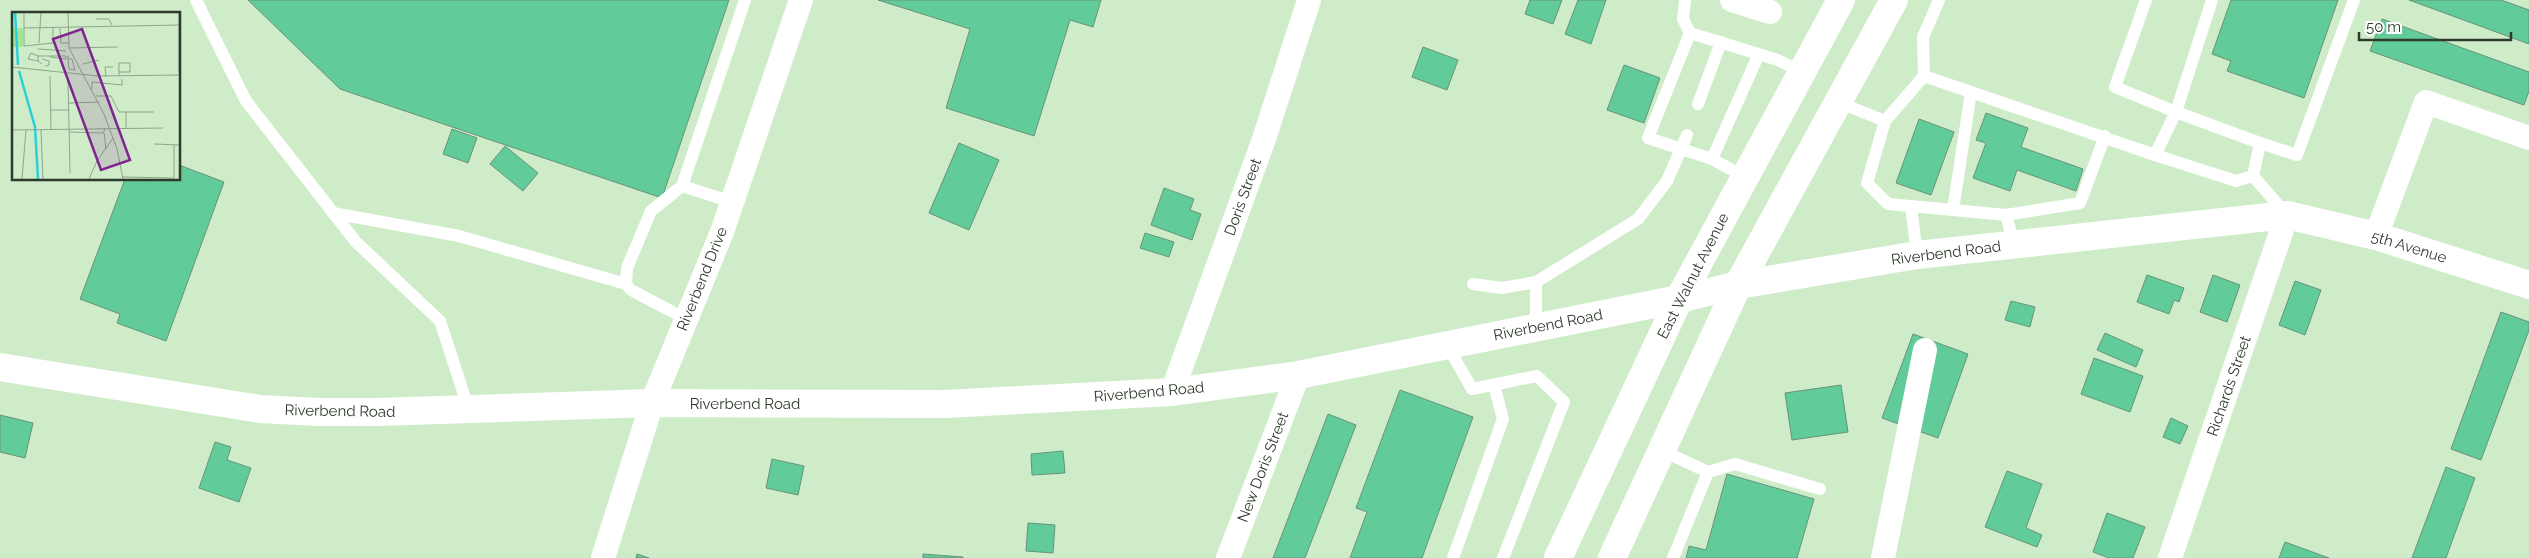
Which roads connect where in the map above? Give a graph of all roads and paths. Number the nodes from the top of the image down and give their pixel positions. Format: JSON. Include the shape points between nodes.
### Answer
{"nodes":[{"id":1,"x":196,"y":0,"type":"edge"},
{"id":2,"x":745,"y":0,"type":"edge"},
{"id":3,"x":801,"y":0,"type":"edge"},
{"id":4,"x":1309,"y":0,"type":"edge"},
{"id":5,"x":1685,"y":0,"type":"edge"},
{"id":6,"x":1732,"y":0,"type":"edge"},
{"id":7,"x":1841,"y":0,"type":"edge"},
{"id":8,"x":1894,"y":0,"type":"edge"},
{"id":9,"x":1939,"y":0,"type":"edge"},
{"id":10,"x":2146,"y":0,"type":"edge"},
{"id":11,"x":2212,"y":0,"type":"edge"},
{"id":12,"x":2354,"y":0,"type":"edge"},
{"id":13,"x":1770,"y":12,"type":"dead end"},
{"id":14,"x":1690,"y":33,"type":"junction"},
{"id":15,"x":1721,"y":42,"type":"junction"},
{"id":16,"x":1758,"y":56,"type":"junction"},
{"id":17,"x":1802,"y":72,"type":"junction"},
{"id":18,"x":1924,"y":76,"type":"junction"},
{"id":19,"x":1972,"y":92,"type":"junction"},
{"id":20,"x":1838,"y":102,"type":"junction"},
{"id":21,"x":1698,"y":104,"type":"dead end"},
{"id":22,"x":2176,"y":112,"type":"junction"},
{"id":23,"x":1885,"y":121,"type":"junction"},
{"id":24,"x":1687,"y":135,"type":"dead end"},
{"id":25,"x":2105,"y":136,"type":"junction"},
{"id":26,"x":2529,"y":138,"type":"edge"},
{"id":27,"x":2260,"y":143,"type":"junction"},
{"id":28,"x":1682,"y":149,"type":"junction"},
{"id":29,"x":2155,"y":155,"type":"junction"},
{"id":30,"x":1712,"y":159,"type":"junction"},
{"id":31,"x":2253,"y":176,"type":"junction"},
{"id":32,"x":1745,"y":177,"type":"junction"},
{"id":33,"x":682,"y":186,"type":"junction"},
{"id":34,"x":732,"y":202,"type":"junction"},
{"id":35,"x":1911,"y":206,"type":"junction"},
{"id":36,"x":1953,"y":210,"type":"junction"},
{"id":37,"x":333,"y":213,"type":"junction"},
{"id":38,"x":2006,"y":215,"type":"junction"},
{"id":39,"x":2287,"y":215,"type":"junction"},
{"id":40,"x":2376,"y":236,"type":"junction"},
{"id":41,"x":2014,"y":244,"type":"junction"},
{"id":42,"x":1917,"y":255,"type":"junction"},
{"id":43,"x":1536,"y":282,"type":"junction"},
{"id":44,"x":626,"y":284,"type":"junction"},
{"id":45,"x":1473,"y":284,"type":"dead end"},
{"id":46,"x":1738,"y":285,"type":"junction"},
{"id":47,"x":2529,"y":285,"type":"edge"},
{"id":48,"x":1679,"y":299,"type":"junction"},
{"id":49,"x":686,"y":319,"type":"junction"},
{"id":50,"x":1536,"y":328,"type":"junction"},
{"id":51,"x":1447,"y":345,"type":"junction"},
{"id":52,"x":1925,"y":350,"type":"dead end"},
{"id":53,"x":0,"y":367,"type":"edge"},
{"id":54,"x":1298,"y":375,"type":"junction"},
{"id":55,"x":1494,"y":384,"type":"junction"},
{"id":56,"x":1172,"y":392,"type":"junction"},
{"id":57,"x":652,"y":404,"type":"junction"},
{"id":58,"x":470,"y":410,"type":"junction"},
{"id":59,"x":1661,"y":450,"type":"junction"},
{"id":60,"x":1708,"y":472,"type":"junction"},
{"id":61,"x":1820,"y":489,"type":"dead end"},
{"id":62,"x":603,"y":558,"type":"edge"},
{"id":63,"x":1228,"y":558,"type":"edge"},
{"id":64,"x":1453,"y":558,"type":"edge"},
{"id":65,"x":1503,"y":558,"type":"edge"},
{"id":66,"x":1558,"y":558,"type":"edge"},
{"id":67,"x":1612,"y":558,"type":"edge"},
{"id":68,"x":1673,"y":558,"type":"edge"},
{"id":69,"x":1884,"y":558,"type":"edge"},
{"id":70,"x":2170,"y":558,"type":"edge"}],
"edges":[{"from":1,"to":37,"type":"lane","via":[[246,101]]},
{"from":2,"to":33,"type":"lane"},
{"from":3,"to":34,"type":"street","name":"Riverbend Drive"},
{"from":4,"to":56,"type":"street","name":"Doris Street","via":[[1264,139]]},
{"from":5,"to":14,"type":"lane","via":[[1683,19]]},
{"from":6,"to":13,"type":"street"},
{"from":7,"to":17,"type":"street","name":"East Walnut Avenue"},
{"from":8,"to":20,"type":"street"},
{"from":9,"to":18,"type":"lane","via":[[1924,37]]},
{"from":10,"to":22,"type":"lane","via":[[2115,87]]},
{"from":11,"to":22,"type":"lane"},
{"from":12,"to":27,"type":"lane","via":[[2297,155]]},
{"from":14,"to":15,"type":"lane"},
{"from":14,"to":28,"type":"lane","via":[[1648,138]]},
{"from":15,"to":16,"type":"lane"},
{"from":15,"to":21,"type":"lane"},
{"from":16,"to":17,"type":"lane","via":[[1778,60]]},
{"from":16,"to":30,"type":"lane"},
{"from":17,"to":32,"type":"street","name":"East Walnut Avenue"},
{"from":18,"to":19,"type":"lane"},
{"from":18,"to":23,"type":"lane"},
{"from":19,"to":25,"type":"lane"},
{"from":19,"to":36,"type":"lane"},
{"from":20,"to":23,"type":"lane"},
{"from":20,"to":46,"type":"street"},
{"from":22,"to":27,"type":"lane"},
{"from":22,"to":29,"type":"lane"},
{"from":23,"to":35,"type":"lane","via":[[1867,183],[1888,204]]},
{"from":24,"to":28,"type":"lane"},
{"from":25,"to":29,"type":"lane"},
{"from":25,"to":38,"type":"lane","via":[[2080,203]]},
{"from":26,"to":40,"type":"street","via":[[2426,102]]},
{"from":27,"to":31,"type":"lane"},
{"from":28,"to":30,"type":"lane"},
{"from":28,"to":43,"type":"lane","via":[[1667,181],[1638,219]]},
{"from":29,"to":31,"type":"lane","via":[[2236,182]]},
{"from":30,"to":32,"type":"lane"},
{"from":31,"to":39,"type":"lane"},
{"from":32,"to":48,"type":"street","name":"East Walnut Avenue"},
{"from":33,"to":34,"type":"lane"},
{"from":33,"to":44,"type":"lane","via":[[651,211],[627,268]]},
{"from":34,"to":49,"type":"street","name":"Riverbend Drive"},
{"from":35,"to":36,"type":"lane"},
{"from":35,"to":42,"type":"lane"},
{"from":36,"to":38,"type":"lane"},
{"from":37,"to":44,"type":"lane","via":[[459,236]]},
{"from":37,"to":58,"type":"lane","via":[[356,242],[440,322]]},
{"from":38,"to":41,"type":"lane"},
{"from":39,"to":40,"type":"street","name":"5th Avenue"},
{"from":39,"to":41,"type":"street","name":"Riverbend Road"},
{"from":39,"to":70,"type":"street","name":"Richards Street"},
{"from":40,"to":47,"type":"street","name":"5th Avenue"},
{"from":41,"to":42,"type":"street","name":"Riverbend Road"},
{"from":42,"to":46,"type":"street","name":"Riverbend Road"},
{"from":43,"to":45,"type":"lane","via":[[1502,288]]},
{"from":43,"to":50,"type":"lane"},
{"from":44,"to":49,"type":"lane","via":[[631,290]]},
{"from":46,"to":48,"type":"street","name":"Riverbend Road"},
{"from":46,"to":59,"type":"street"},
{"from":48,"to":50,"type":"street","name":"Riverbend Road"},
{"from":48,"to":66,"type":"street","name":"East Walnut Avenue"},
{"from":49,"to":57,"type":"street","name":"Riverbend Drive"},
{"from":50,"to":51,"type":"street","name":"Riverbend Road"},
{"from":51,"to":54,"type":"street","name":"Riverbend Road"},
{"from":51,"to":55,"type":"lane","via":[[1472,389]]},
{"from":52,"to":69,"type":"street"},
{"from":53,"to":58,"type":"street","name":"Riverbend Road","via":[[260,409]]},
{"from":54,"to":56,"type":"street","name":"Riverbend Road"},
{"from":54,"to":63,"type":"street","name":"New Doris Street"},
{"from":55,"to":64,"type":"lane","via":[[1503,419]]},
{"from":55,"to":65,"type":"lane","via":[[1537,376],[1564,402]]},
{"from":56,"to":57,"type":"street","name":"Riverbend Road","via":[[945,404]]},
{"from":57,"to":58,"type":"street","name":"Riverbend Road"},
{"from":57,"to":62,"type":"street","name":"Riverbend Drive"},
{"from":59,"to":60,"type":"lane"},
{"from":59,"to":67,"type":"street"},
{"from":60,"to":61,"type":"lane","via":[[1735,464]]},
{"from":60,"to":68,"type":"lane"}]}
